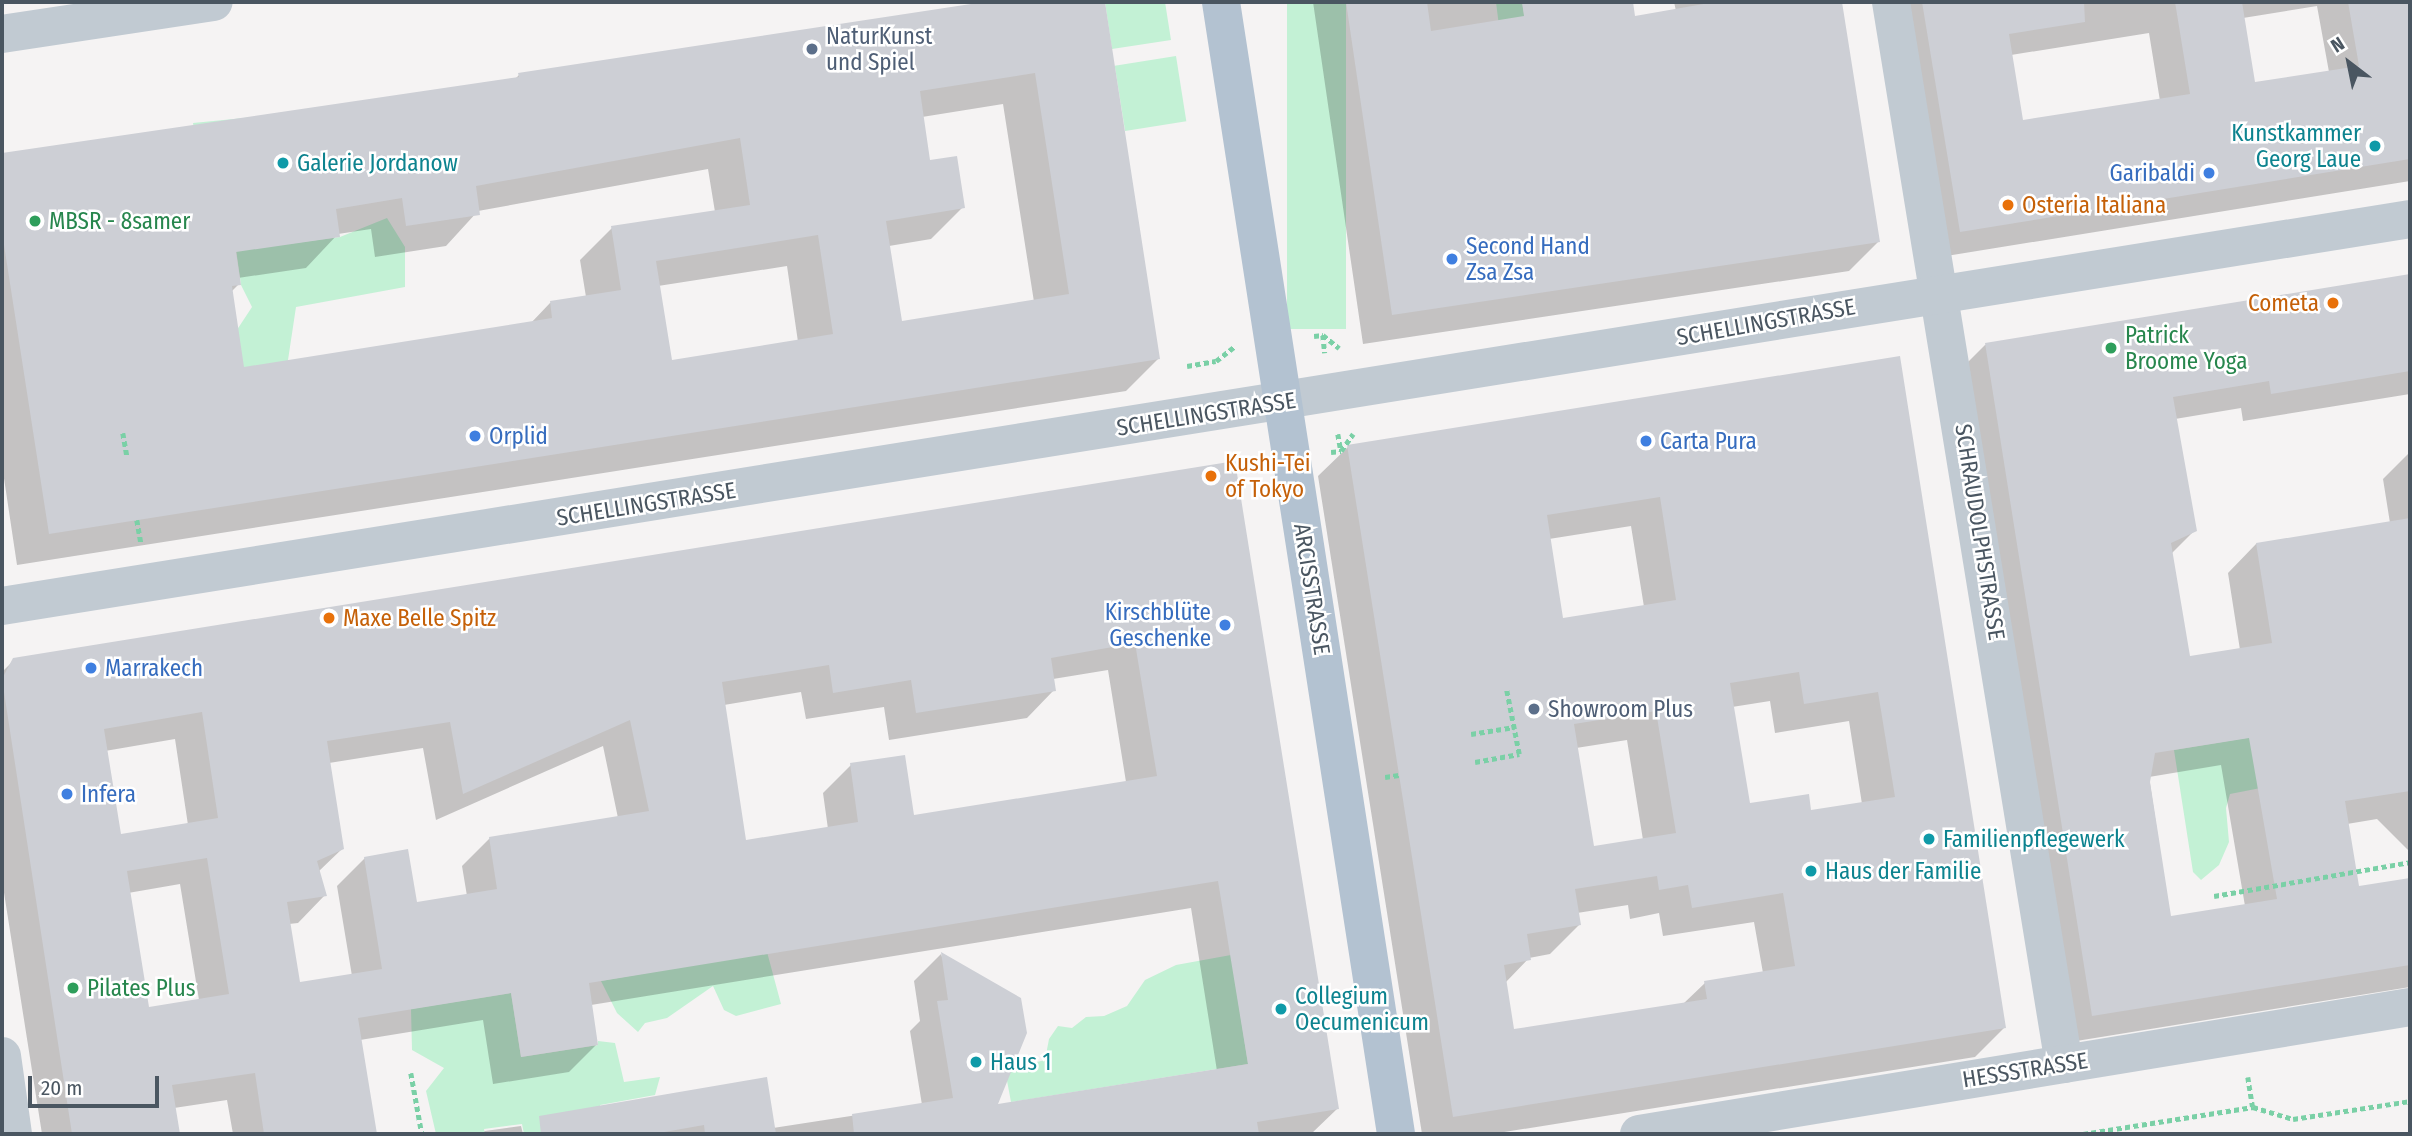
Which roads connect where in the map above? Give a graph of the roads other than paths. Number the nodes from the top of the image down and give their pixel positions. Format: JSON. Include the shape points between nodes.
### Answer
{"nodes":[{"id":1,"x":214,"y":2,"type":"edge"},
{"id":2,"x":1221,"y":2,"type":"edge"},
{"id":3,"x":1891,"y":2,"type":"edge"},
{"id":4,"x":2,"y":34,"type":"edge"},
{"id":5,"x":2410,"y":219,"type":"edge"},
{"id":6,"x":1940,"y":292,"type":"junction"},
{"id":7,"x":1283,"y":403,"type":"junction"},
{"id":8,"x":2,"y":606,"type":"edge"},
{"id":9,"x":2410,"y":1007,"type":"edge"},
{"id":10,"x":2,"y":1056,"type":"edge"},
{"id":11,"x":2064,"y":1064,"type":"junction"},
{"id":12,"x":13,"y":1134,"type":"edge"},
{"id":13,"x":1396,"y":1134,"type":"edge"},
{"id":14,"x":1639,"y":1134,"type":"edge"}],
"edges":[{"from":1,"to":4,"type":"street"},
{"from":2,"to":7,"type":"main road","name":"ARCISSTRASSE"},
{"from":3,"to":6,"type":"street","name":"SCHRAUDOLPHSTRASSE"},
{"from":5,"to":6,"type":"street","name":"SCHELLINGSTRASSE"},
{"from":6,"to":7,"type":"street","name":"SCHELLINGSTRASSE"},
{"from":6,"to":11,"type":"street","name":"SCHRAUDOLPHSTRASSE"},
{"from":7,"to":8,"type":"street","name":"SCHELLINGSTRASSE"},
{"from":7,"to":13,"type":"main road","name":"ARCISSTRASSE"},
{"from":9,"to":11,"type":"street","name":"HESSSTRASSE"},
{"from":10,"to":12,"type":"street"},
{"from":11,"to":14,"type":"street","name":"HESSSTRASSE"}]}
